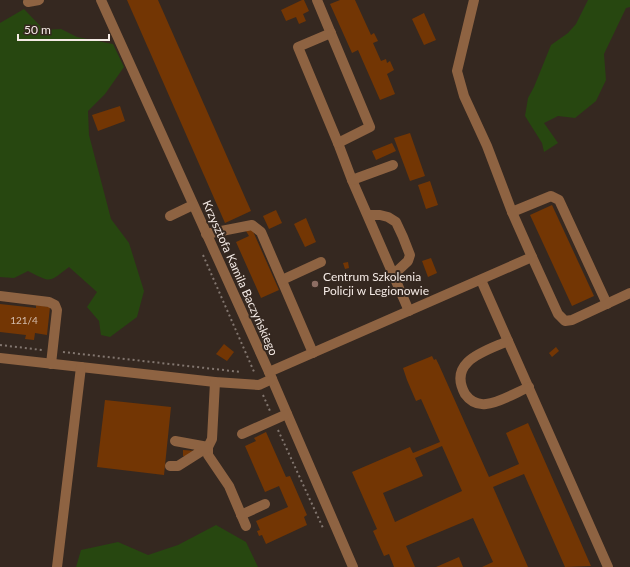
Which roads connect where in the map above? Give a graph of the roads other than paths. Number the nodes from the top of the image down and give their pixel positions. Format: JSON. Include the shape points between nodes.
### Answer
{"nodes":[{"id":1,"x":39,"y":0,"type":"edge"},
{"id":2,"x":101,"y":0,"type":"edge"},
{"id":3,"x":474,"y":0,"type":"edge"},
{"id":4,"x":319,"y":1,"type":"edge"},
{"id":5,"x":28,"y":2,"type":"dead end"},
{"id":6,"x":331,"y":33,"type":"junction"},
{"id":7,"x":338,"y":143,"type":"junction"},
{"id":8,"x":393,"y":165,"type":"dead end"},
{"id":9,"x":352,"y":180,"type":"junction"},
{"id":10,"x":193,"y":205,"type":"junction"},
{"id":11,"x":512,"y":212,"type":"junction"},
{"id":12,"x":368,"y":215,"type":"junction"},
{"id":13,"x":170,"y":216,"type":"dead end"},
{"id":14,"x":206,"y":234,"type":"junction"},
{"id":15,"x":532,"y":257,"type":"junction"},
{"id":16,"x":321,"y":262,"type":"dead end"},
{"id":17,"x":393,"y":275,"type":"junction"},
{"id":18,"x":282,"y":280,"type":"junction"},
{"id":19,"x":481,"y":280,"type":"junction"},
{"id":20,"x":630,"y":293,"type":"edge"},
{"id":21,"x":0,"y":296,"type":"edge"},
{"id":22,"x":607,"y":304,"type":"junction"},
{"id":23,"x":409,"y":311,"type":"junction"},
{"id":24,"x":508,"y":341,"type":"junction"},
{"id":25,"x":313,"y":353,"type":"junction"},
{"id":26,"x":0,"y":358,"type":"edge"},
{"id":27,"x":51,"y":364,"type":"junction"},
{"id":28,"x":81,"y":367,"type":"junction"},
{"id":29,"x":270,"y":376,"type":"junction"},
{"id":30,"x":215,"y":382,"type":"junction"},
{"id":31,"x":529,"y":387,"type":"junction"},
{"id":32,"x":287,"y":414,"type":"junction"},
{"id":33,"x":242,"y":434,"type":"dead end"},
{"id":34,"x":175,"y":441,"type":"dead end"},
{"id":35,"x":208,"y":447,"type":"junction"},
{"id":36,"x":170,"y":466,"type":"dead end"},
{"id":37,"x":265,"y":504,"type":"dead end"},
{"id":38,"x":241,"y":514,"type":"junction"},
{"id":39,"x":246,"y":526,"type":"dead end"},
{"id":40,"x":56,"y":567,"type":"edge"},
{"id":41,"x":353,"y":567,"type":"edge"},
{"id":42,"x":608,"y":567,"type":"edge"}],
"edges":[{"from":1,"to":5,"type":"lane"},
{"from":2,"to":10,"type":"lane","name":"Krzysztofa Kamila Baczyńskiego"},
{"from":3,"to":11,"type":"lane","via":[[457,71],[464,96],[487,146]]},
{"from":4,"to":6,"type":"lane"},
{"from":6,"to":7,"type":"lane","via":[[370,127]]},
{"from":6,"to":7,"type":"lane","via":[[298,47]]},
{"from":7,"to":9,"type":"lane"},
{"from":8,"to":9,"type":"lane"},
{"from":9,"to":12,"type":"lane"},
{"from":10,"to":13,"type":"lane"},
{"from":10,"to":14,"type":"lane","name":"Krzysztofa Kamila Baczyńskiego"},
{"from":11,"to":15,"type":"lane"},
{"from":11,"to":22,"type":"lane","via":[[551,196],[558,200]]},
{"from":12,"to":17,"type":"lane"},
{"from":12,"to":17,"type":"lane","via":[[388,217],[396,222],[403,237],[410,255],[408,261]]},
{"from":14,"to":18,"type":"lane","via":[[252,225],[261,232]]},
{"from":14,"to":29,"type":"lane","name":"Krzysztofa Kamila Baczyńskiego"},
{"from":15,"to":19,"type":"lane"},
{"from":15,"to":22,"type":"lane","via":[[558,314],[565,321]]},
{"from":16,"to":18,"type":"lane"},
{"from":17,"to":23,"type":"lane"},
{"from":18,"to":25,"type":"lane"},
{"from":19,"to":23,"type":"lane"},
{"from":19,"to":24,"type":"lane"},
{"from":20,"to":22,"type":"lane"},
{"from":21,"to":27,"type":"lane","via":[[55,305]]},
{"from":23,"to":25,"type":"lane"},
{"from":24,"to":31,"type":"lane"},
{"from":24,"to":31,"type":"lane","via":[[475,356],[466,363],[460,380],[462,388],[474,403],[485,405]]},
{"from":25,"to":29,"type":"lane"},
{"from":26,"to":27,"type":"lane"},
{"from":27,"to":28,"type":"lane"},
{"from":28,"to":30,"type":"lane"},
{"from":28,"to":40,"type":"lane"},
{"from":29,"to":30,"type":"lane","via":[[259,385]]},
{"from":29,"to":32,"type":"lane","name":"Krzysztofa Kamila Baczyńskiego"},
{"from":30,"to":35,"type":"lane","via":[[212,439]]},
{"from":31,"to":42,"type":"lane"},
{"from":32,"to":33,"type":"lane"},
{"from":32,"to":41,"type":"lane","name":"Krzysztofa Kamila Baczyńskiego"},
{"from":34,"to":35,"type":"lane"},
{"from":35,"to":36,"type":"lane","via":[[178,466]]},
{"from":35,"to":38,"type":"lane","via":[[208,455],[229,486]]},
{"from":37,"to":38,"type":"lane"},
{"from":38,"to":39,"type":"lane"}]}
